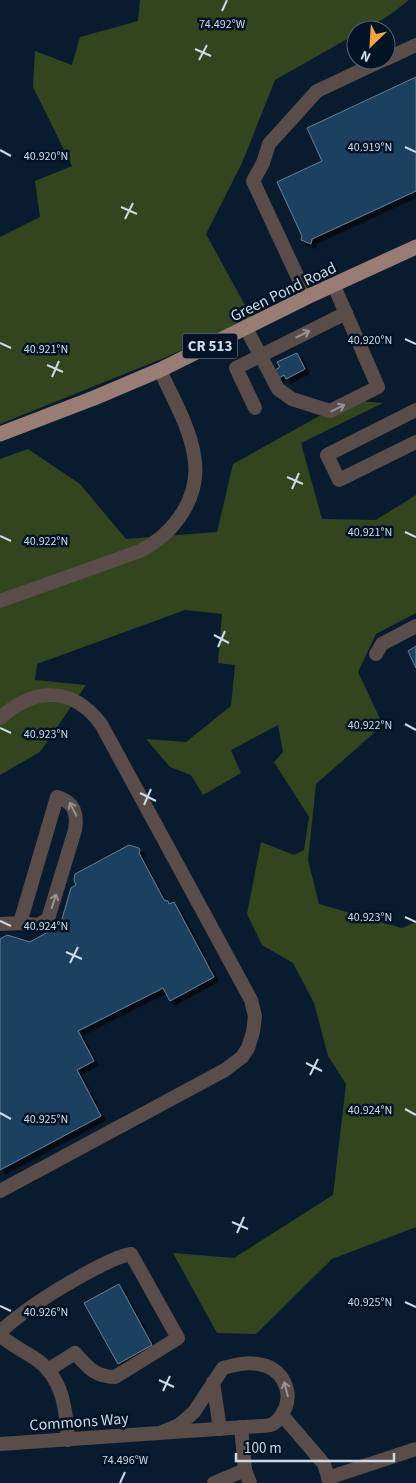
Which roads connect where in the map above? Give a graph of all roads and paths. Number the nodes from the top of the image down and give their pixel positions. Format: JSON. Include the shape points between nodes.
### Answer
{"nodes":[{"id":1,"x":416,"y":45,"type":"edge"},
{"id":2,"x":396,"y":54,"type":"edge"},
{"id":3,"x":361,"y":70,"type":"edge"},
{"id":4,"x":416,"y":247,"type":"edge"},
{"id":5,"x":334,"y":286,"type":"junction"},
{"id":6,"x":307,"y":297,"type":"junction"},
{"id":7,"x":346,"y":313,"type":"junction"},
{"id":8,"x":246,"y":328,"type":"junction"},
{"id":9,"x":260,"y":355,"type":"junction"},
{"id":10,"x":160,"y":370,"type":"junction"},
{"id":11,"x":255,"y":408,"type":"dead end"},
{"id":12,"x":416,"y":410,"type":"edge"},
{"id":13,"x":0,"y":434,"type":"edge"},
{"id":14,"x":416,"y":442,"type":"edge"},
{"id":15,"x":0,"y":601,"type":"edge"},
{"id":16,"x":416,"y":626,"type":"edge"},
{"id":17,"x":376,"y":654,"type":"dead end"},
{"id":18,"x":0,"y":718,"type":"edge"},
{"id":19,"x":20,"y":923,"type":"junction"},
{"id":20,"x":0,"y":924,"type":"edge"},
{"id":21,"x":0,"y":1191,"type":"edge"},
{"id":22,"x":0,"y":1334,"type":"edge"},
{"id":23,"x":48,"y":1370,"type":"junction"},
{"id":24,"x":213,"y":1382,"type":"junction"},
{"id":25,"x":282,"y":1415,"type":"junction"},
{"id":26,"x":241,"y":1427,"type":"junction"},
{"id":27,"x":220,"y":1429,"type":"junction"},
{"id":28,"x":160,"y":1433,"type":"junction"},
{"id":29,"x":68,"y":1440,"type":"junction"},
{"id":30,"x":0,"y":1444,"type":"edge"},
{"id":31,"x":416,"y":1450,"type":"edge"},
{"id":32,"x":247,"y":1476,"type":"edge"},
{"id":33,"x":329,"y":1480,"type":"edge"},
{"id":34,"x":214,"y":1483,"type":"edge"}],
"edges":[{"from":1,"to":2,"type":"street"},
{"from":3,"to":6,"type":"street","via":[[317,91],[269,144],[253,182]]},
{"from":4,"to":5,"type":"main road","name":"Green Pond Road","number":"CR 513"},
{"from":5,"to":6,"type":"main road","name":"Green Pond Road","number":"CR 513"},
{"from":5,"to":7,"type":"street"},
{"from":6,"to":8,"type":"main road","name":"Green Pond Road","number":"CR 513"},
{"from":9,"to":7,"type":"street","one_way":true},
{"from":9,"to":7,"type":"street","one_way":true,"via":[[278,389],[292,399],[330,412],[378,387]]},
{"from":8,"to":9,"type":"street"},
{"from":8,"to":10,"type":"main road","name":"Green Pond Road","number":"CR 513"},
{"from":9,"to":11,"type":"street","via":[[236,368]]},
{"from":10,"to":13,"type":"main road","name":"Green Pond Road","number":"CR 513"},
{"from":10,"to":15,"type":"street","via":[[190,437],[194,455],[196,470],[191,495],[182,515],[172,527],[140,551]]},
{"from":12,"to":14,"type":"street","via":[[328,455],[339,480]]},
{"from":16,"to":17,"type":"street","via":[[382,644]]},
{"from":18,"to":21,"type":"street","via":[[17,704],[40,695],[75,700],[93,714],[251,1000],[255,1016],[248,1048],[225,1070]]},
{"from":19,"to":19,"type":"street","one_way":true,"via":[[38,925],[48,918],[76,830],[74,808],[68,801],[57,797]]},
{"from":19,"to":20,"type":"street"},
{"from":22,"to":23,"type":"street"},
{"from":22,"to":23,"type":"street","via":[[28,1309],[79,1277],[121,1255],[131,1254],[178,1338],[115,1377],[96,1374],[75,1353]]},
{"from":23,"to":29,"type":"street","via":[[58,1384],[66,1413]]},
{"from":25,"to":24,"type":"street","name":"Commons Way","one_way":true,"via":[[289,1400],[285,1382],[276,1371],[260,1364],[240,1363],[223,1368]]},
{"from":24,"to":27,"type":"street"},
{"from":24,"to":28,"type":"street","name":"Commons Way","via":[[194,1412],[178,1425]]},
{"from":25,"to":26,"type":"street","name":"Commons Way","via":[[273,1424]]},
{"from":25,"to":33,"type":"street","via":[[324,1464]]},
{"from":26,"to":27,"type":"street","name":"Commons Way"},
{"from":26,"to":32,"type":"street"},
{"from":27,"to":28,"type":"street","name":"Commons Way"},
{"from":28,"to":29,"type":"street","name":"Commons Way"},
{"from":29,"to":30,"type":"street","name":"Commons Way"},
{"from":31,"to":33,"type":"street"},
{"from":32,"to":34,"type":"street"}]}
